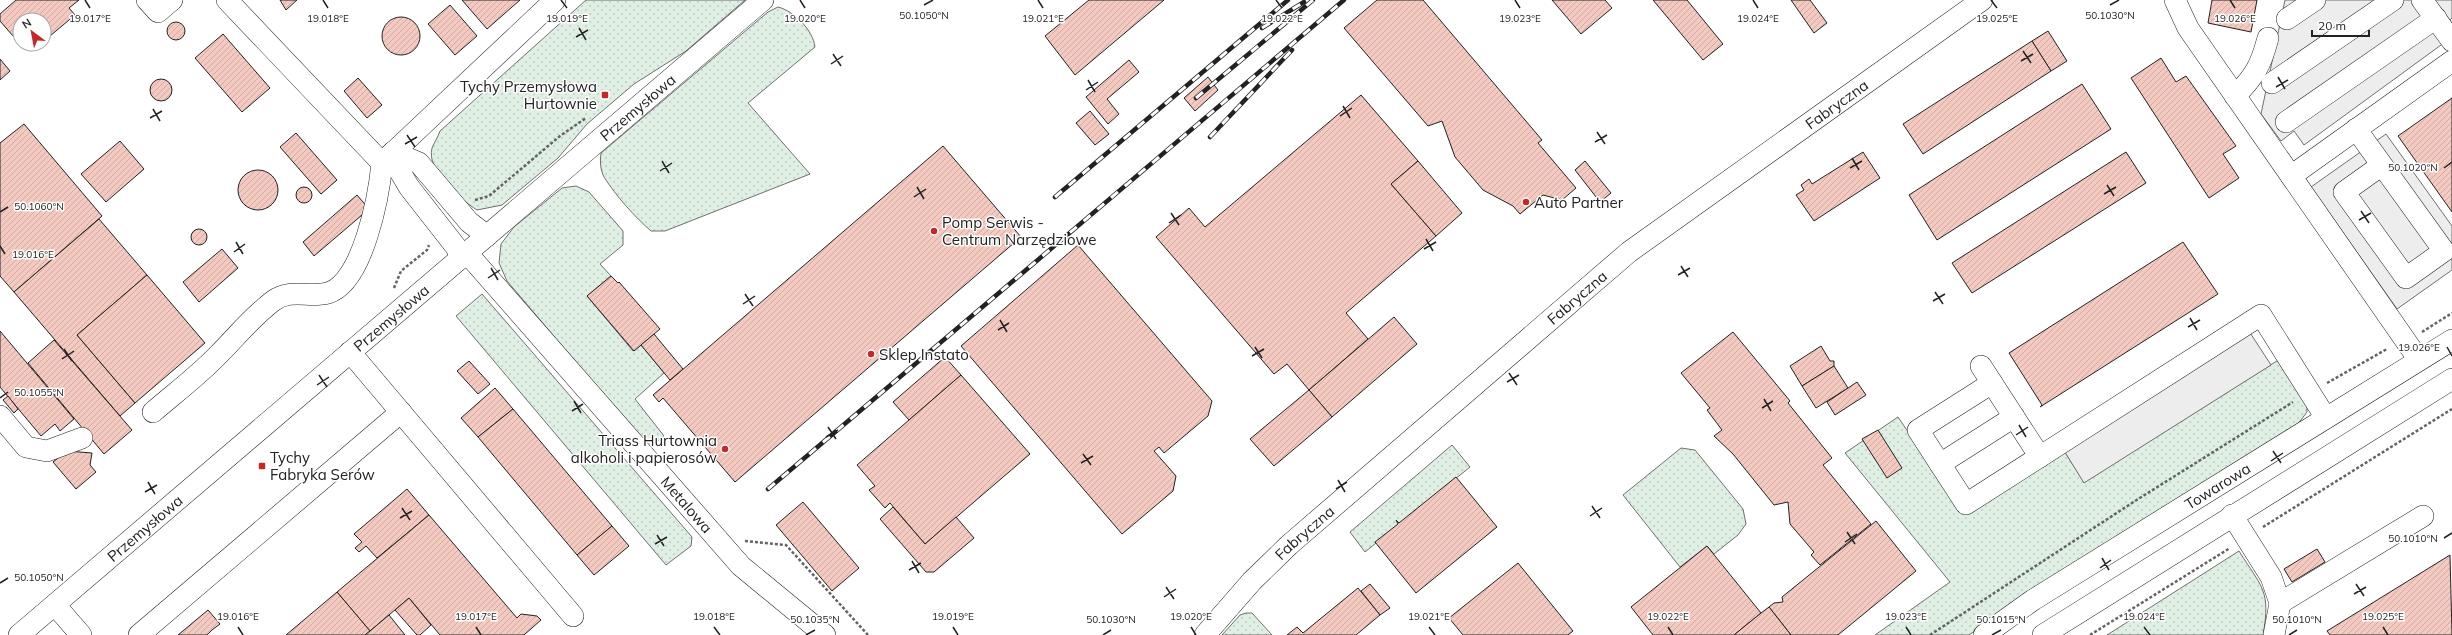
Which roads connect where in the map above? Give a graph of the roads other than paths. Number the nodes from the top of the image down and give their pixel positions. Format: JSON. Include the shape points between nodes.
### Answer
{"nodes":[{"id":1,"x":147,"y":0,"type":"edge"},
{"id":2,"x":172,"y":0,"type":"edge"},
{"id":3,"x":227,"y":0,"type":"edge"},
{"id":4,"x":555,"y":0,"type":"edge"},
{"id":5,"x":763,"y":0,"type":"edge"},
{"id":6,"x":1982,"y":0,"type":"edge"},
{"id":7,"x":2174,"y":0,"type":"edge"},
{"id":8,"x":2315,"y":0,"type":"edge"},
{"id":9,"x":2393,"y":0,"type":"edge"},
{"id":10,"x":2422,"y":0,"type":"edge"},
{"id":11,"x":2436,"y":18,"type":"junction"},
{"id":12,"x":2286,"y":19,"type":"dead end"},
{"id":13,"x":2268,"y":38,"type":"dead end"},
{"id":14,"x":2452,"y":41,"type":"edge"},
{"id":15,"x":2452,"y":60,"type":"edge"},
{"id":16,"x":2272,"y":83,"type":"dead end"},
{"id":17,"x":2235,"y":96,"type":"junction"},
{"id":18,"x":2286,"y":122,"type":"dead end"},
{"id":19,"x":2356,"y":129,"type":"junction"},
{"id":20,"x":388,"y":157,"type":"junction"},
{"id":21,"x":2382,"y":165,"type":"junction"},
{"id":22,"x":2291,"y":176,"type":"junction"},
{"id":23,"x":487,"y":236,"type":"junction"},
{"id":24,"x":464,"y":255,"type":"junction"},
{"id":25,"x":2452,"y":340,"type":"edge"},
{"id":26,"x":350,"y":352,"type":"junction"},
{"id":27,"x":2419,"y":360,"type":"junction"},
{"id":28,"x":1981,"y":366,"type":"dead end"},
{"id":29,"x":2452,"y":379,"type":"edge"},
{"id":30,"x":1992,"y":383,"type":"junction"},
{"id":31,"x":153,"y":412,"type":"dead end"},
{"id":32,"x":401,"y":412,"type":"junction"},
{"id":33,"x":0,"y":416,"type":"edge"},
{"id":34,"x":2014,"y":417,"type":"junction"},
{"id":35,"x":2326,"y":418,"type":"junction"},
{"id":36,"x":82,"y":438,"type":"dead end"},
{"id":37,"x":2040,"y":457,"type":"junction"},
{"id":38,"x":1940,"y":464,"type":"junction"},
{"id":39,"x":2232,"y":515,"type":"junction"},
{"id":40,"x":2423,"y":516,"type":"dead end"},
{"id":41,"x":2280,"y":603,"type":"junction"},
{"id":42,"x":54,"y":605,"type":"junction"},
{"id":43,"x":573,"y":616,"type":"dead end"},
{"id":44,"x":19,"y":635,"type":"edge"},
{"id":45,"x":81,"y":635,"type":"edge"},
{"id":46,"x":139,"y":635,"type":"edge"},
{"id":47,"x":825,"y":635,"type":"edge"},
{"id":48,"x":1205,"y":635,"type":"edge"},
{"id":49,"x":1984,"y":635,"type":"edge"},
{"id":50,"x":2043,"y":635,"type":"edge"},
{"id":51,"x":2274,"y":635,"type":"edge"}],
"edges":[{"from":1,"to":2,"type":"street","via":[[158,12]]},
{"from":3,"to":20,"type":"street"},
{"from":4,"to":20,"type":"street"},
{"from":5,"to":23,"type":"street","name":"Przemysłowa"},
{"from":6,"to":48,"type":"street","name":"Fabryczna","via":[[1630,252],[1289,545],[1247,587]]},
{"from":7,"to":17,"type":"street","via":[[2188,28]]},
{"from":8,"to":12,"type":"street"},
{"from":9,"to":16,"type":"street"},
{"from":10,"to":11,"type":"street"},
{"from":11,"to":14,"type":"street"},
{"from":11,"to":18,"type":"street"},
{"from":13,"to":17,"type":"street","via":[[2262,62],[2253,79]]},
{"from":15,"to":19,"type":"street"},
{"from":17,"to":22,"type":"street"},
{"from":19,"to":21,"type":"street"},
{"from":19,"to":22,"type":"street"},
{"from":20,"to":23,"type":"street","via":[[419,163],[469,222]]},
{"from":20,"to":24,"type":"street","name":"Metalowa"},
{"from":20,"to":31,"type":"street","via":[[374,216],[363,246],[344,283],[329,293],[288,294],[278,297],[251,318],[218,355]]},
{"from":21,"to":21,"type":"street","via":[[2444,250],[2406,278],[2344,192]]},
{"from":22,"to":27,"type":"street"},
{"from":23,"to":24,"type":"street","name":"Przemysłowa"},
{"from":24,"to":26,"type":"street","name":"Przemysłowa"},
{"from":24,"to":47,"type":"street","name":"Metalowa","via":[[741,566]]},
{"from":25,"to":27,"type":"street","name":"Towarowa"},
{"from":26,"to":32,"type":"street"},
{"from":26,"to":42,"type":"street","name":"Przemysłowa"},
{"from":27,"to":35,"type":"street","name":"Towarowa"},
{"from":28,"to":30,"type":"street"},
{"from":29,"to":39,"type":"street"},
{"from":30,"to":34,"type":"street"},
{"from":30,"to":38,"type":"street","via":[[1918,430]]},
{"from":32,"to":43,"type":"street"},
{"from":32,"to":46,"type":"street"},
{"from":33,"to":36,"type":"street","via":[[26,447],[47,451]]},
{"from":34,"to":37,"type":"street"},
{"from":34,"to":38,"type":"street"},
{"from":35,"to":37,"type":"street","via":[[2261,315]]},
{"from":35,"to":49,"type":"street","name":"Towarowa","via":[[2033,600]]},
{"from":37,"to":38,"type":"street","via":[[1966,504]]},
{"from":39,"to":41,"type":"street","via":[[2271,577]]},
{"from":39,"to":50,"type":"street"},
{"from":40,"to":41,"type":"street"},
{"from":41,"to":51,"type":"street"},
{"from":42,"to":44,"type":"street","name":"Przemysłowa"},
{"from":42,"to":45,"type":"street"}]}
